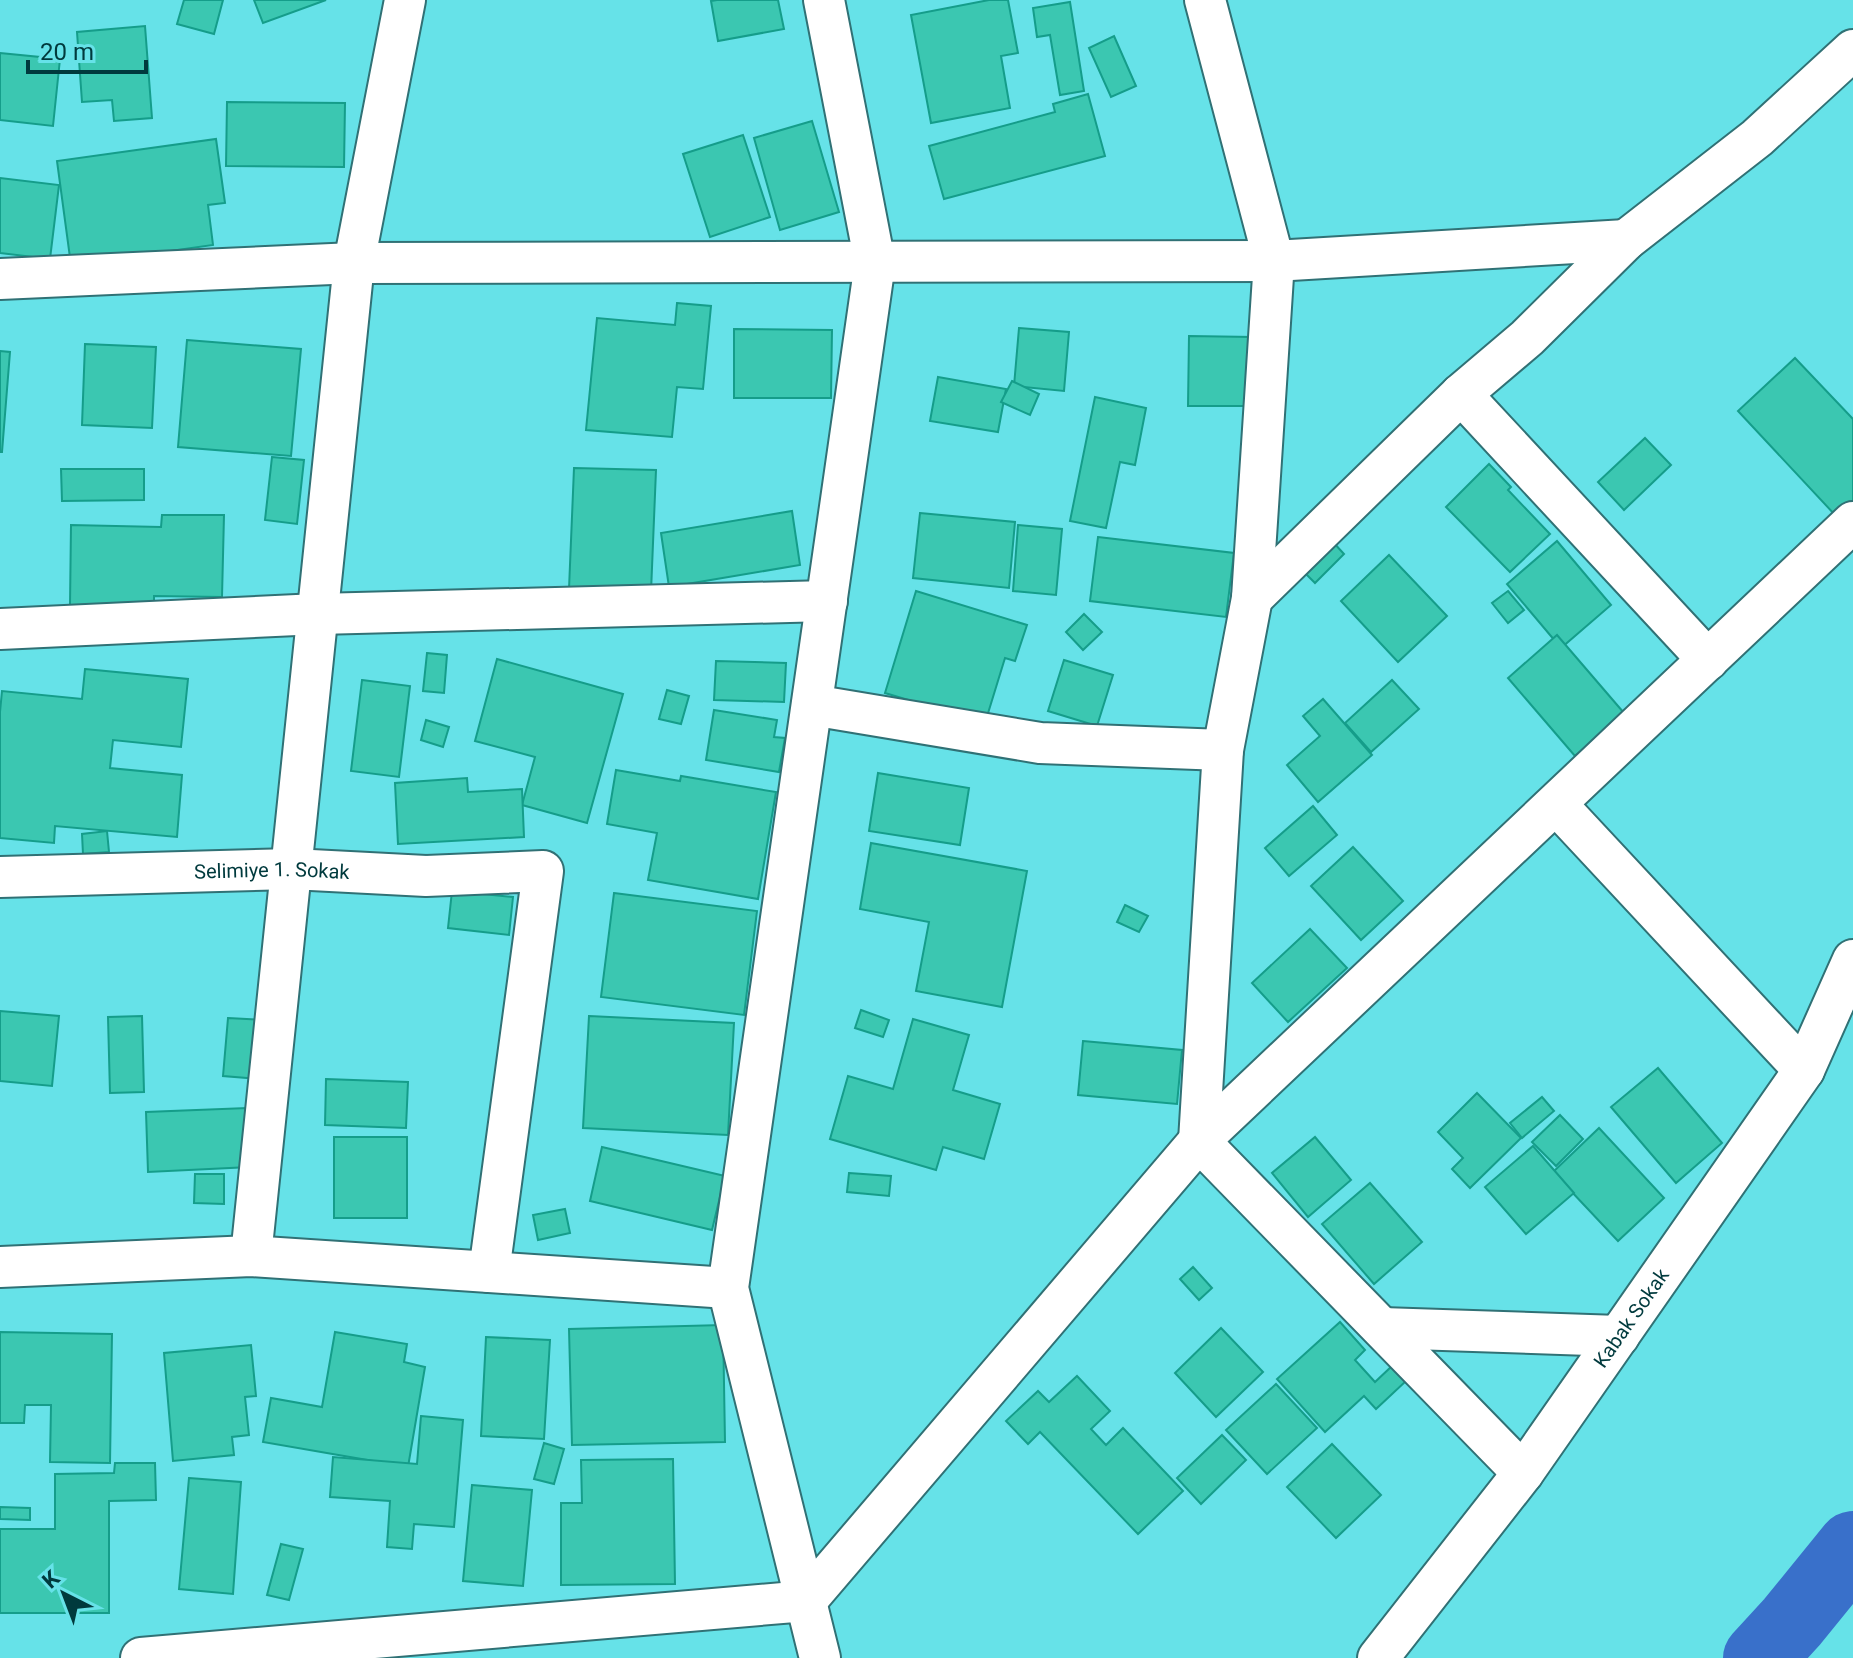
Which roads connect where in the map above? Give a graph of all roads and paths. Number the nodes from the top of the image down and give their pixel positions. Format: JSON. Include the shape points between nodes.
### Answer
{"nodes":[{"id":1,"x":405,"y":0,"type":"edge"},
{"id":2,"x":824,"y":0,"type":"edge"},
{"id":3,"x":1205,"y":0,"type":"edge"},
{"id":4,"x":1853,"y":50,"type":"edge"},
{"id":5,"x":1626,"y":240,"type":"junction"},
{"id":6,"x":1274,"y":261,"type":"junction"},
{"id":7,"x":354,"y":263,"type":"junction"},
{"id":8,"x":875,"y":263,"type":"junction"},
{"id":9,"x":0,"y":279,"type":"edge"},
{"id":10,"x":1461,"y":394,"type":"junction"},
{"id":11,"x":1853,"y":522,"type":"edge"},
{"id":12,"x":1252,"y":598,"type":"junction"},
{"id":13,"x":827,"y":601,"type":"junction"},
{"id":14,"x":318,"y":614,"type":"junction"},
{"id":15,"x":0,"y":629,"type":"edge"},
{"id":16,"x":1708,"y":660,"type":"junction"},
{"id":17,"x":812,"y":705,"type":"junction"},
{"id":18,"x":1223,"y":750,"type":"junction"},
{"id":19,"x":1556,"y":804,"type":"junction"},
{"id":20,"x":292,"y":869,"type":"junction"},
{"id":21,"x":0,"y":877,"type":"edge"},
{"id":22,"x":1853,"y":960,"type":"edge"},
{"id":23,"x":1804,"y":1070,"type":"junction"},
{"id":24,"x":1199,"y":1141,"type":"junction"},
{"id":25,"x":251,"y":1256,"type":"junction"},
{"id":26,"x":0,"y":1267,"type":"edge"},
{"id":27,"x":489,"y":1272,"type":"junction"},
{"id":28,"x":728,"y":1288,"type":"junction"},
{"id":29,"x":1382,"y":1328,"type":"junction"},
{"id":30,"x":1619,"y":1336,"type":"junction"},
{"id":31,"x":1523,"y":1473,"type":"junction"},
{"id":32,"x":806,"y":1601,"type":"junction"},
{"id":33,"x":141,"y":1658,"type":"edge"},
{"id":34,"x":820,"y":1658,"type":"edge"},
{"id":35,"x":1378,"y":1658,"type":"edge"}],
"edges":[{"from":1,"to":7,"type":"street"},
{"from":2,"to":8,"type":"street"},
{"from":3,"to":6,"type":"street"},
{"from":4,"to":5,"type":"street","via":[[1757,138]]},
{"from":5,"to":6,"type":"street"},
{"from":5,"to":10,"type":"street","via":[[1527,338]]},
{"from":6,"to":8,"type":"street"},
{"from":6,"to":12,"type":"street"},
{"from":7,"to":8,"type":"street"},
{"from":7,"to":9,"type":"street"},
{"from":7,"to":14,"type":"street"},
{"from":8,"to":13,"type":"street"},
{"from":10,"to":12,"type":"street"},
{"from":10,"to":16,"type":"street"},
{"from":11,"to":16,"type":"street"},
{"from":12,"to":18,"type":"street"},
{"from":13,"to":14,"type":"street"},
{"from":13,"to":17,"type":"street"},
{"from":14,"to":15,"type":"street"},
{"from":14,"to":20,"type":"street"},
{"from":16,"to":19,"type":"street"},
{"from":17,"to":18,"type":"street","via":[[1040,743]]},
{"from":17,"to":28,"type":"street"},
{"from":18,"to":24,"type":"street"},
{"from":19,"to":23,"type":"street"},
{"from":19,"to":24,"type":"street"},
{"from":20,"to":21,"type":"street","name":"Selimiye 1. Sokak"},
{"from":20,"to":25,"type":"street"},
{"from":20,"to":27,"type":"street","name":"Selimiye 1. Sokak","via":[[426,876],[543,871]]},
{"from":22,"to":23,"type":"street","name":"Kabak Sokak"},
{"from":23,"to":30,"type":"street","name":"Kabak Sokak"},
{"from":24,"to":29,"type":"street"},
{"from":24,"to":32,"type":"street"},
{"from":25,"to":26,"type":"street"},
{"from":25,"to":27,"type":"street"},
{"from":27,"to":28,"type":"street"},
{"from":28,"to":32,"type":"street"},
{"from":29,"to":30,"type":"street"},
{"from":29,"to":31,"type":"street"},
{"from":30,"to":31,"type":"street","name":"Kabak Sokak"},
{"from":31,"to":35,"type":"street","name":"Kabak Sokak"},
{"from":32,"to":33,"type":"street"},
{"from":32,"to":34,"type":"street"}]}
